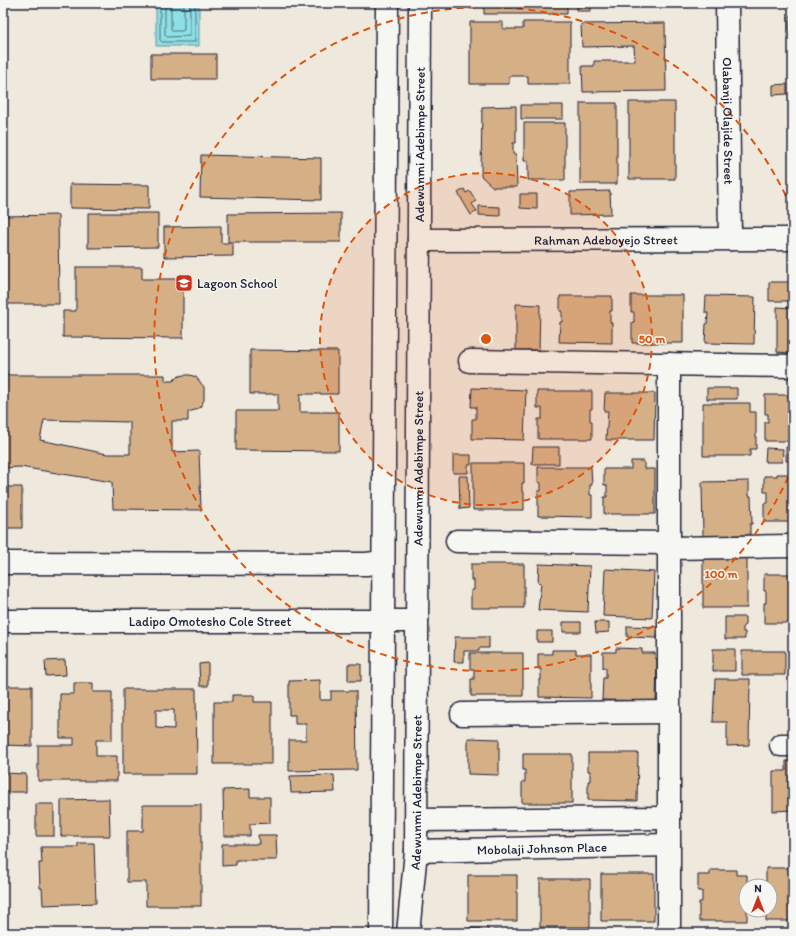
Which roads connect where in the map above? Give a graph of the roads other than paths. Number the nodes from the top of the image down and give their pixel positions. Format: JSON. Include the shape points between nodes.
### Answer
{"nodes":[{"id":1,"x":387,"y":3,"type":"edge"},
{"id":2,"x":420,"y":3,"type":"edge"},
{"id":3,"x":727,"y":3,"type":"edge"},
{"id":4,"x":730,"y":239,"type":"junction"},
{"id":5,"x":793,"y":239,"type":"edge"},
{"id":6,"x":418,"y":240,"type":"junction"},
{"id":7,"x":470,"y":361,"type":"dead end"},
{"id":8,"x":669,"y":364,"type":"junction"},
{"id":9,"x":793,"y":366,"type":"edge"},
{"id":10,"x":458,"y":541,"type":"dead end"},
{"id":11,"x":669,"y":546,"type":"junction"},
{"id":12,"x":793,"y":546,"type":"edge"},
{"id":13,"x":383,"y":562,"type":"junction"},
{"id":14,"x":3,"y":563,"type":"edge"},
{"id":15,"x":3,"y":621,"type":"edge"},
{"id":16,"x":383,"y":621,"type":"junction"},
{"id":17,"x":417,"y":621,"type":"junction"},
{"id":18,"x":669,"y":712,"type":"junction"},
{"id":19,"x":462,"y":714,"type":"dead end"},
{"id":20,"x":669,"y":818,"type":"junction"},
{"id":21,"x":416,"y":820,"type":"junction"},
{"id":22,"x":669,"y":845,"type":"junction"},
{"id":23,"x":416,"y":852,"type":"junction"},
{"id":24,"x":381,"y":933,"type":"edge"},
{"id":25,"x":408,"y":933,"type":"edge"},
{"id":26,"x":669,"y":933,"type":"edge"}],
"edges":[{"from":1,"to":13,"type":"street"},
{"from":2,"to":6,"type":"street","name":"Adewunmi Adebimpe Street"},
{"from":3,"to":4,"type":"street","name":"Olabanji Olajide Street"},
{"from":4,"to":5,"type":"street","name":"Rahman Adeboyejo Street"},
{"from":4,"to":6,"type":"street","name":"Rahman Adeboyejo Street"},
{"from":6,"to":17,"type":"street","name":"Adewunmi Adebimpe Street"},
{"from":7,"to":8,"type":"street"},
{"from":8,"to":9,"type":"street"},
{"from":8,"to":11,"type":"street"},
{"from":10,"to":11,"type":"street"},
{"from":11,"to":12,"type":"street"},
{"from":11,"to":18,"type":"street"},
{"from":13,"to":14,"type":"street"},
{"from":13,"to":16,"type":"street"},
{"from":15,"to":16,"type":"street","name":"Ladipo Omotesho Cole Street"},
{"from":16,"to":17,"type":"street","name":"Ladipo Omotesho Cole Street"},
{"from":16,"to":24,"type":"street"},
{"from":17,"to":21,"type":"street","name":"Adewunmi Adebimpe Street"},
{"from":18,"to":19,"type":"street"},
{"from":18,"to":20,"type":"street"},
{"from":20,"to":21,"type":"street"},
{"from":20,"to":22,"type":"street"},
{"from":21,"to":23,"type":"street","name":"Adewunmi Adebimpe Street"},
{"from":22,"to":23,"type":"street","name":"Mobolaji Johnson Place"},
{"from":22,"to":26,"type":"street"},
{"from":23,"to":25,"type":"street","name":"Adewunmi Adebimpe Street"}]}
